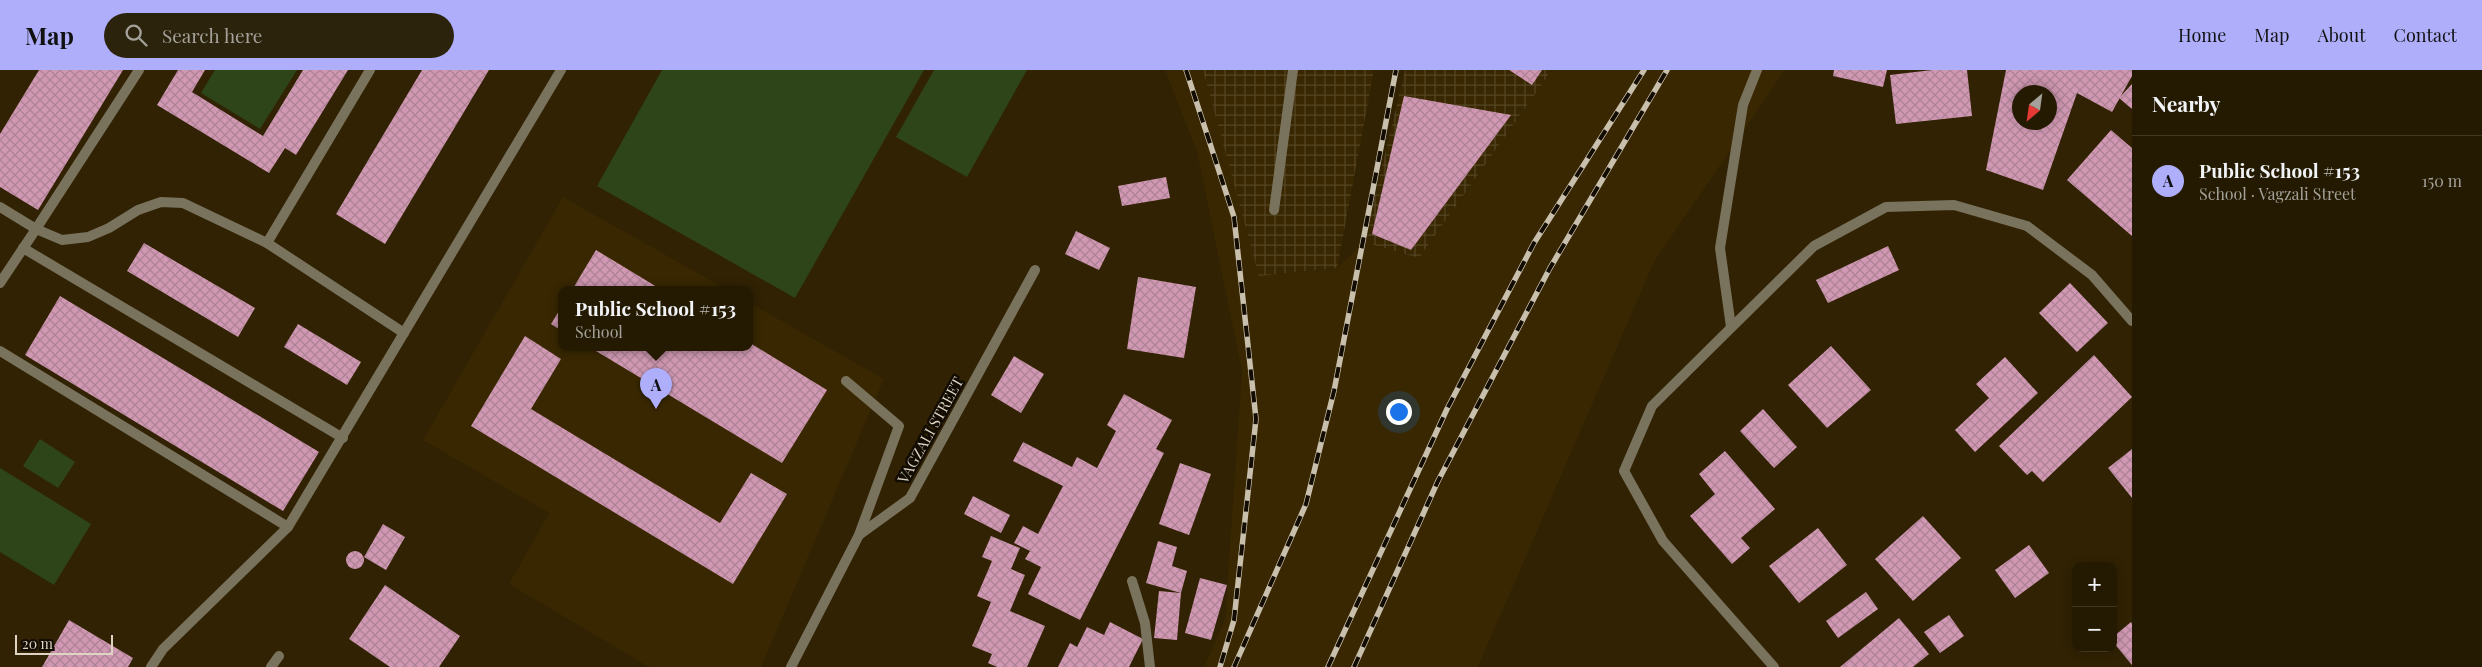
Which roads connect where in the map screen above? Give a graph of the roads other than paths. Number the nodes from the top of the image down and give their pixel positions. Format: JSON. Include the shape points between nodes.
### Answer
{"nodes":[{"id":1,"x":139,"y":70,"type":"edge"},
{"id":2,"x":370,"y":70,"type":"edge"},
{"id":3,"x":561,"y":70,"type":"edge"},
{"id":4,"x":1293,"y":70,"type":"edge"},
{"id":5,"x":1757,"y":70,"type":"edge"},
{"id":6,"x":0,"y":207,"type":"edge"},
{"id":7,"x":1274,"y":210,"type":"dead end"},
{"id":8,"x":36,"y":228,"type":"junction"},
{"id":9,"x":267,"y":244,"type":"junction"},
{"id":10,"x":23,"y":248,"type":"junction"},
{"id":11,"x":1035,"y":270,"type":"dead end"},
{"id":12,"x":0,"y":283,"type":"edge"},
{"id":13,"x":2132,"y":321,"type":"edge"},
{"id":14,"x":1732,"y":327,"type":"junction"},
{"id":15,"x":404,"y":333,"type":"junction"},
{"id":16,"x":0,"y":351,"type":"edge"},
{"id":17,"x":846,"y":382,"type":"dead end"},
{"id":18,"x":343,"y":438,"type":"junction"},
{"id":19,"x":288,"y":528,"type":"junction"},
{"id":20,"x":859,"y":535,"type":"junction"},
{"id":21,"x":1132,"y":581,"type":"dead end"},
{"id":22,"x":279,"y":656,"type":"dead end"},
{"id":23,"x":151,"y":667,"type":"edge"},
{"id":24,"x":271,"y":667,"type":"edge"},
{"id":25,"x":792,"y":667,"type":"edge"},
{"id":26,"x":1150,"y":667,"type":"edge"},
{"id":27,"x":1774,"y":667,"type":"edge"}],
"edges":[{"from":1,"to":8,"type":"street"},
{"from":2,"to":9,"type":"street"},
{"from":3,"to":15,"type":"street"},
{"from":4,"to":7,"type":"street"},
{"from":5,"to":14,"type":"street","via":[[1743,105],[1720,248]]},
{"from":6,"to":8,"type":"street"},
{"from":8,"to":9,"type":"street","via":[[62,240],[88,237],[160,202],[184,203]]},
{"from":8,"to":10,"type":"street"},
{"from":9,"to":15,"type":"street"},
{"from":10,"to":12,"type":"street"},
{"from":10,"to":18,"type":"street"},
{"from":11,"to":20,"type":"street","name":"VAGZALI STREET","via":[[910,498]]},
{"from":13,"to":14,"type":"street","via":[[2092,275],[2027,226],[1945,205],[1886,207],[1814,246]]},
{"from":14,"to":27,"type":"street","via":[[1652,406],[1624,471],[1662,541]]},
{"from":15,"to":18,"type":"street"},
{"from":16,"to":19,"type":"street"},
{"from":17,"to":20,"type":"street","via":[[899,426]]},
{"from":18,"to":19,"type":"street"},
{"from":19,"to":23,"type":"street","via":[[163,649]]},
{"from":20,"to":25,"type":"street","name":"VAGZALI STREET"},
{"from":21,"to":26,"type":"street","via":[[1145,623]]},
{"from":22,"to":24,"type":"street"}]}
